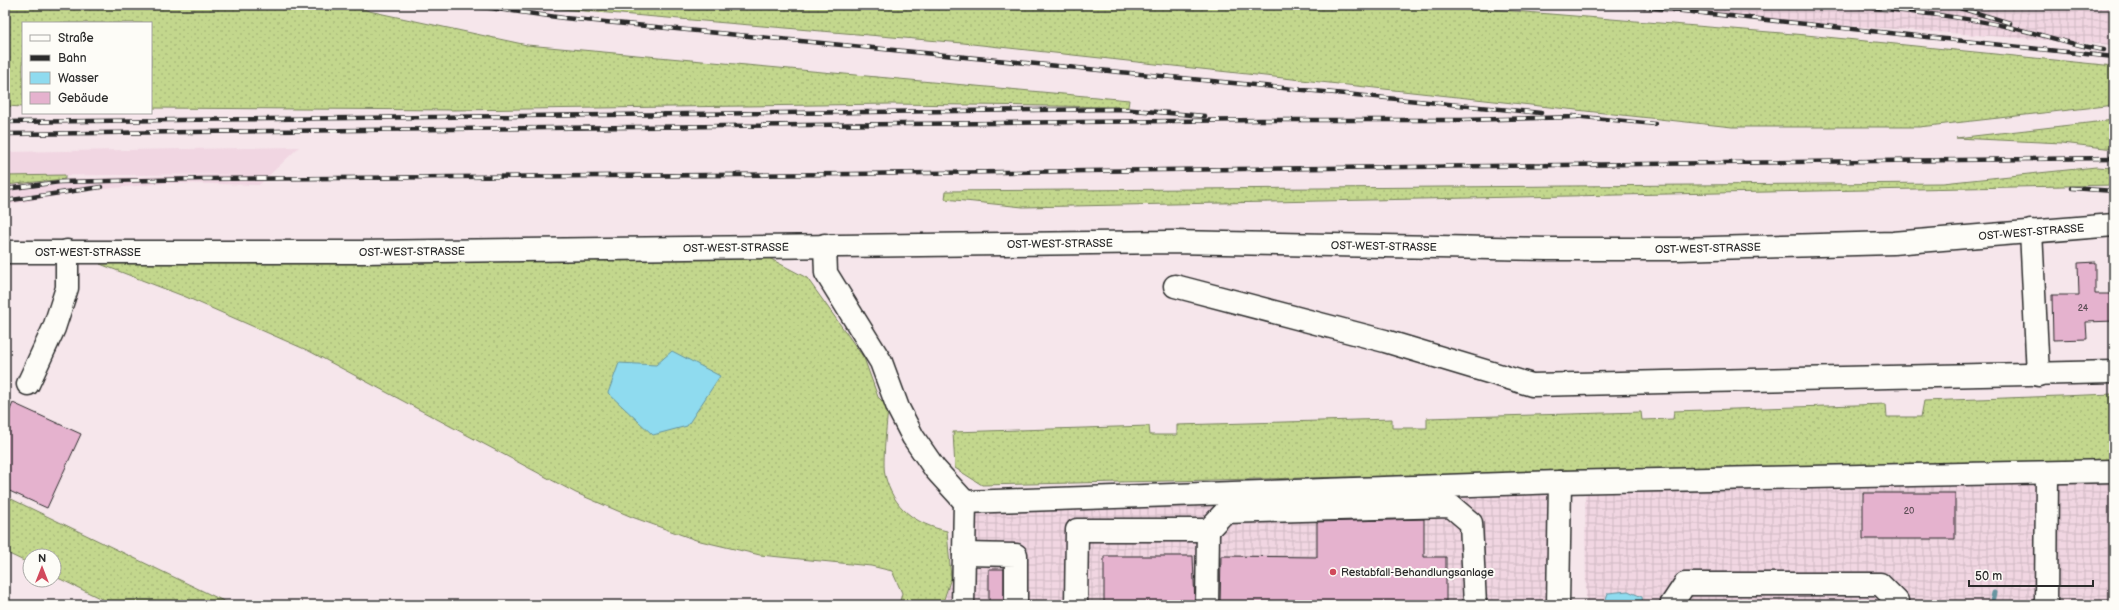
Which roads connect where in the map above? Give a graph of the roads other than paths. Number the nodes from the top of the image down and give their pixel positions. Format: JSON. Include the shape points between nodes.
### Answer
{"nodes":[{"id":1,"x":2114,"y":225,"type":"edge"},
{"id":2,"x":2031,"y":231,"type":"junction"},
{"id":3,"x":825,"y":245,"type":"junction"},
{"id":4,"x":67,"y":251,"type":"junction"},
{"id":5,"x":5,"y":252,"type":"edge"},
{"id":6,"x":1175,"y":286,"type":"dead end"},
{"id":7,"x":2114,"y":372,"type":"edge"},
{"id":8,"x":2038,"y":375,"type":"junction"},
{"id":9,"x":28,"y":384,"type":"dead end"},
{"id":10,"x":2047,"y":473,"type":"junction"},
{"id":11,"x":2112,"y":474,"type":"edge"},
{"id":12,"x":1560,"y":482,"type":"junction"},
{"id":13,"x":965,"y":502,"type":"junction"},
{"id":14,"x":1208,"y":530,"type":"junction"},
{"id":15,"x":964,"y":554,"type":"junction"},
{"id":16,"x":966,"y":599,"type":"edge"},
{"id":17,"x":1016,"y":605,"type":"edge"},
{"id":18,"x":1076,"y":605,"type":"edge"},
{"id":19,"x":1207,"y":605,"type":"edge"},
{"id":20,"x":1475,"y":605,"type":"edge"},
{"id":21,"x":1558,"y":605,"type":"edge"},
{"id":22,"x":1670,"y":605,"type":"edge"},
{"id":23,"x":1897,"y":605,"type":"edge"},
{"id":24,"x":2046,"y":605,"type":"edge"}],
"edges":[{"from":1,"to":2,"type":"street","name":"OST-WEST-STRASSE"},
{"from":2,"to":3,"type":"street","name":"OST-WEST-STRASSE","via":[[1893,243],[1677,249],[1180,242]]},
{"from":2,"to":8,"type":"street"},
{"from":3,"to":4,"type":"street","name":"OST-WEST-STRASSE","via":[[361,252]]},
{"from":3,"to":13,"type":"street","via":[[826,273],[881,362],[898,408],[913,437],[935,469]]},
{"from":4,"to":5,"type":"street","name":"OST-WEST-STRASSE"},
{"from":4,"to":9,"type":"street","via":[[67,288],[54,328]]},
{"from":6,"to":8,"type":"street","via":[[1385,342],[1532,385]]},
{"from":7,"to":8,"type":"street"},
{"from":10,"to":11,"type":"street"},
{"from":10,"to":12,"type":"street"},
{"from":10,"to":24,"type":"street"},
{"from":12,"to":13,"type":"street"},
{"from":12,"to":21,"type":"street"},
{"from":13,"to":15,"type":"street"},
{"from":14,"to":18,"type":"street","via":[[1077,530]]},
{"from":14,"to":19,"type":"street"},
{"from":14,"to":20,"type":"street","via":[[1225,512],[1451,506],[1471,523]]},
{"from":15,"to":16,"type":"street"},
{"from":15,"to":17,"type":"street","via":[[1016,555]]},
{"from":22,"to":23,"type":"street","via":[[1685,584],[1880,584],[1897,601]]}]}
